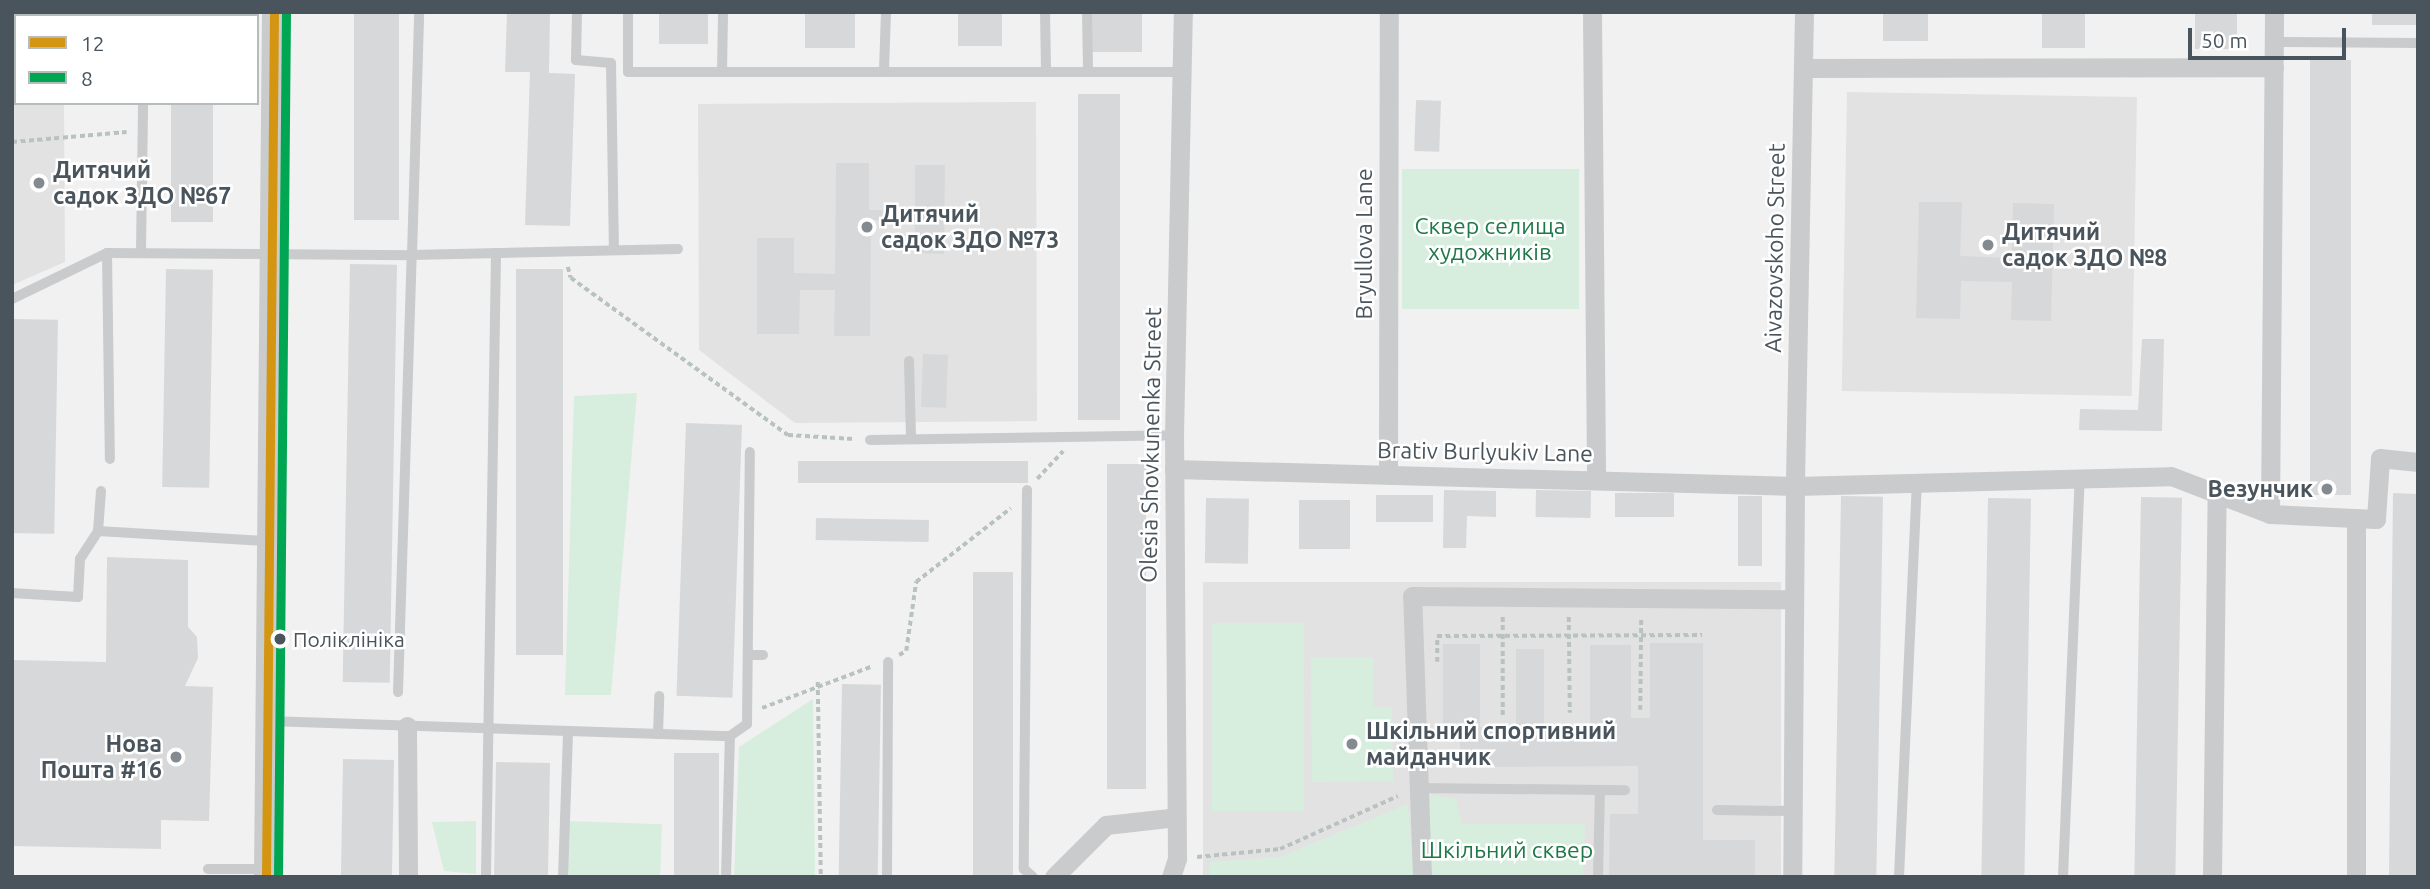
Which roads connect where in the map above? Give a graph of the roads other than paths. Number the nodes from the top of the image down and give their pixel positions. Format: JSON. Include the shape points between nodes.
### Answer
{"nodes":[{"id":1,"x":274,"y":12,"type":"edge"},
{"id":2,"x":419,"y":12,"type":"edge"},
{"id":3,"x":578,"y":12,"type":"edge"},
{"id":4,"x":628,"y":12,"type":"edge"},
{"id":5,"x":723,"y":12,"type":"edge"},
{"id":6,"x":886,"y":12,"type":"edge"},
{"id":7,"x":1045,"y":12,"type":"edge"},
{"id":8,"x":1087,"y":12,"type":"edge"},
{"id":9,"x":1183,"y":12,"type":"edge"},
{"id":10,"x":1389,"y":12,"type":"edge"},
{"id":11,"x":1592,"y":12,"type":"edge"},
{"id":12,"x":1804,"y":12,"type":"edge"},
{"id":13,"x":2274,"y":12,"type":"edge"},
{"id":14,"x":2274,"y":42,"type":"junction"},
{"id":15,"x":2418,"y":43,"type":"edge"},
{"id":16,"x":2274,"y":66,"type":"junction"},
{"id":17,"x":1803,"y":68,"type":"junction"},
{"id":18,"x":884,"y":70,"type":"junction"},
{"id":19,"x":722,"y":72,"type":"junction"},
{"id":20,"x":1046,"y":72,"type":"junction"},
{"id":21,"x":1088,"y":72,"type":"junction"},
{"id":22,"x":1184,"y":72,"type":"junction"},
{"id":23,"x":143,"y":105,"type":"edge"},
{"id":24,"x":678,"y":248,"type":"dead end"},
{"id":25,"x":614,"y":250,"type":"junction"},
{"id":26,"x":272,"y":251,"type":"junction"},
{"id":27,"x":141,"y":252,"type":"junction"},
{"id":28,"x":107,"y":253,"type":"junction"},
{"id":29,"x":496,"y":253,"type":"junction"},
{"id":30,"x":412,"y":255,"type":"junction"},
{"id":31,"x":12,"y":299,"type":"edge"},
{"id":32,"x":909,"y":361,"type":"dead end"},
{"id":33,"x":1174,"y":435,"type":"junction"},
{"id":34,"x":911,"y":439,"type":"junction"},
{"id":35,"x":870,"y":440,"type":"road end"},
{"id":36,"x":750,"y":452,"type":"dead end"},
{"id":37,"x":110,"y":459,"type":"dead end"},
{"id":38,"x":2418,"y":462,"type":"edge"},
{"id":39,"x":1174,"y":469,"type":"junction"},
{"id":40,"x":1388,"y":475,"type":"junction"},
{"id":41,"x":1595,"y":478,"type":"junction"},
{"id":42,"x":2080,"y":478,"type":"junction"},
{"id":43,"x":1917,"y":483,"type":"junction"},
{"id":44,"x":1795,"y":486,"type":"junction"},
{"id":45,"x":1027,"y":490,"type":"road end"},
{"id":46,"x":101,"y":491,"type":"dead end"},
{"id":47,"x":2217,"y":493,"type":"junction"},
{"id":48,"x":2270,"y":514,"type":"junction"},
{"id":49,"x":2356,"y":518,"type":"junction"},
{"id":50,"x":98,"y":531,"type":"junction"},
{"id":51,"x":268,"y":541,"type":"junction"},
{"id":52,"x":12,"y":593,"type":"edge"},
{"id":53,"x":1793,"y":599,"type":"junction"},
{"id":54,"x":749,"y":655,"type":"junction"},
{"id":55,"x":763,"y":655,"type":"dead end"},
{"id":56,"x":888,"y":662,"type":"road end"},
{"id":57,"x":398,"y":692,"type":"dead end"},
{"id":58,"x":659,"y":696,"type":"dead end"},
{"id":59,"x":267,"y":721,"type":"junction"},
{"id":60,"x":407,"y":726,"type":"junction"},
{"id":61,"x":488,"y":728,"type":"junction"},
{"id":62,"x":568,"y":731,"type":"junction"},
{"id":63,"x":658,"y":734,"type":"junction"},
{"id":64,"x":730,"y":736,"type":"junction"},
{"id":65,"x":1416,"y":788,"type":"junction"},
{"id":66,"x":1600,"y":790,"type":"junction"},
{"id":67,"x":1625,"y":790,"type":"dead end"},
{"id":68,"x":1717,"y":810,"type":"dead end"},
{"id":69,"x":1792,"y":811,"type":"junction"},
{"id":70,"x":1177,"y":817,"type":"junction"},
{"id":71,"x":1174,"y":868,"type":"edge"},
{"id":72,"x":208,"y":869,"type":"dead end"},
{"id":73,"x":266,"y":873,"type":"edge"},
{"id":74,"x":408,"y":877,"type":"edge"},
{"id":75,"x":486,"y":877,"type":"edge"},
{"id":76,"x":563,"y":877,"type":"edge"},
{"id":77,"x":726,"y":877,"type":"edge"},
{"id":78,"x":887,"y":877,"type":"edge"},
{"id":79,"x":1033,"y":877,"type":"edge"},
{"id":80,"x":1055,"y":877,"type":"edge"},
{"id":81,"x":1422,"y":877,"type":"edge"},
{"id":82,"x":1598,"y":877,"type":"edge"},
{"id":83,"x":1792,"y":877,"type":"edge"},
{"id":84,"x":1899,"y":877,"type":"edge"},
{"id":85,"x":2063,"y":877,"type":"edge"},
{"id":86,"x":2212,"y":877,"type":"edge"},
{"id":87,"x":2356,"y":877,"type":"edge"}],
"edges":[{"from":1,"to":26,"type":"street"},
{"from":2,"to":30,"type":"lane"},
{"from":3,"to":25,"type":"lane","via":[[576,60],[611,63]]},
{"from":4,"to":19,"type":"lane","via":[[628,72]]},
{"from":5,"to":19,"type":"lane"},
{"from":6,"to":18,"type":"lane"},
{"from":7,"to":20,"type":"lane"},
{"from":8,"to":21,"type":"lane"},
{"from":9,"to":22,"type":"street","name":"Olesia Shovkunenka Street"},
{"from":10,"to":40,"type":"street","name":"Bryullova Lane"},
{"from":11,"to":41,"type":"street"},
{"from":12,"to":17,"type":"street","name":"Aivazovskoho Street"},
{"from":13,"to":14,"type":"street"},
{"from":14,"to":15,"type":"lane"},
{"from":14,"to":16,"type":"street"},
{"from":16,"to":17,"type":"street"},
{"from":16,"to":48,"type":"street"},
{"from":17,"to":44,"type":"street","name":"Aivazovskoho Street"},
{"from":18,"to":19,"type":"lane"},
{"from":18,"to":20,"type":"lane"},
{"from":20,"to":21,"type":"lane"},
{"from":21,"to":22,"type":"lane"},
{"from":22,"to":33,"type":"street","name":"Olesia Shovkunenka Street"},
{"from":23,"to":27,"type":"lane"},
{"from":24,"to":25,"type":"lane"},
{"from":25,"to":29,"type":"lane"},
{"from":26,"to":27,"type":"lane"},
{"from":26,"to":30,"type":"lane"},
{"from":26,"to":51,"type":"street"},
{"from":27,"to":28,"type":"lane"},
{"from":28,"to":31,"type":"lane"},
{"from":28,"to":37,"type":"lane"},
{"from":29,"to":30,"type":"lane"},
{"from":29,"to":61,"type":"lane"},
{"from":30,"to":57,"type":"lane"},
{"from":32,"to":34,"type":"lane"},
{"from":33,"to":34,"type":"lane"},
{"from":33,"to":39,"type":"street","name":"Olesia Shovkunenka Street"},
{"from":34,"to":35,"type":"lane"},
{"from":36,"to":54,"type":"lane"},
{"from":38,"to":49,"type":"street","via":[[2380,458],[2376,519]]},
{"from":39,"to":40,"type":"street","name":"Brativ Burlyukiv Lane"},
{"from":39,"to":70,"type":"street","name":"Olesia Shovkunenka Street"},
{"from":40,"to":41,"type":"street","name":"Brativ Burlyukiv Lane"},
{"from":41,"to":44,"type":"street","name":"Brativ Burlyukiv Lane"},
{"from":42,"to":43,"type":"street"},
{"from":42,"to":47,"type":"street","via":[[2171,475]]},
{"from":42,"to":85,"type":"lane"},
{"from":43,"to":44,"type":"street"},
{"from":43,"to":84,"type":"lane"},
{"from":44,"to":53,"type":"street","name":"Aivazovskoho Street"},
{"from":45,"to":79,"type":"lane","via":[[1024,869]]},
{"from":46,"to":50,"type":"lane"},
{"from":47,"to":48,"type":"street"},
{"from":47,"to":86,"type":"street"},
{"from":48,"to":49,"type":"street"},
{"from":49,"to":87,"type":"street"},
{"from":50,"to":51,"type":"lane"},
{"from":50,"to":52,"type":"lane","via":[[80,559],[78,597]]},
{"from":51,"to":59,"type":"street"},
{"from":53,"to":65,"type":"street","via":[[1412,597]]},
{"from":53,"to":69,"type":"street","name":"Aivazovskoho Street"},
{"from":54,"to":55,"type":"lane"},
{"from":54,"to":64,"type":"lane","via":[[747,724]]},
{"from":56,"to":78,"type":"lane"},
{"from":58,"to":63,"type":"lane"},
{"from":59,"to":60,"type":"lane"},
{"from":59,"to":73,"type":"street"},
{"from":60,"to":61,"type":"lane"},
{"from":60,"to":74,"type":"street"},
{"from":61,"to":62,"type":"lane"},
{"from":61,"to":75,"type":"lane"},
{"from":62,"to":63,"type":"lane"},
{"from":62,"to":76,"type":"lane"},
{"from":63,"to":64,"type":"lane"},
{"from":64,"to":77,"type":"lane"},
{"from":65,"to":66,"type":"lane"},
{"from":65,"to":81,"type":"street"},
{"from":66,"to":67,"type":"lane"},
{"from":66,"to":82,"type":"lane"},
{"from":68,"to":69,"type":"lane"},
{"from":69,"to":83,"type":"street","name":"Aivazovskoho Street"},
{"from":70,"to":71,"type":"street","name":"Olesia Shovkunenka Street"},
{"from":70,"to":80,"type":"street","via":[[1106,825]]},
{"from":72,"to":73,"type":"lane"}]}
